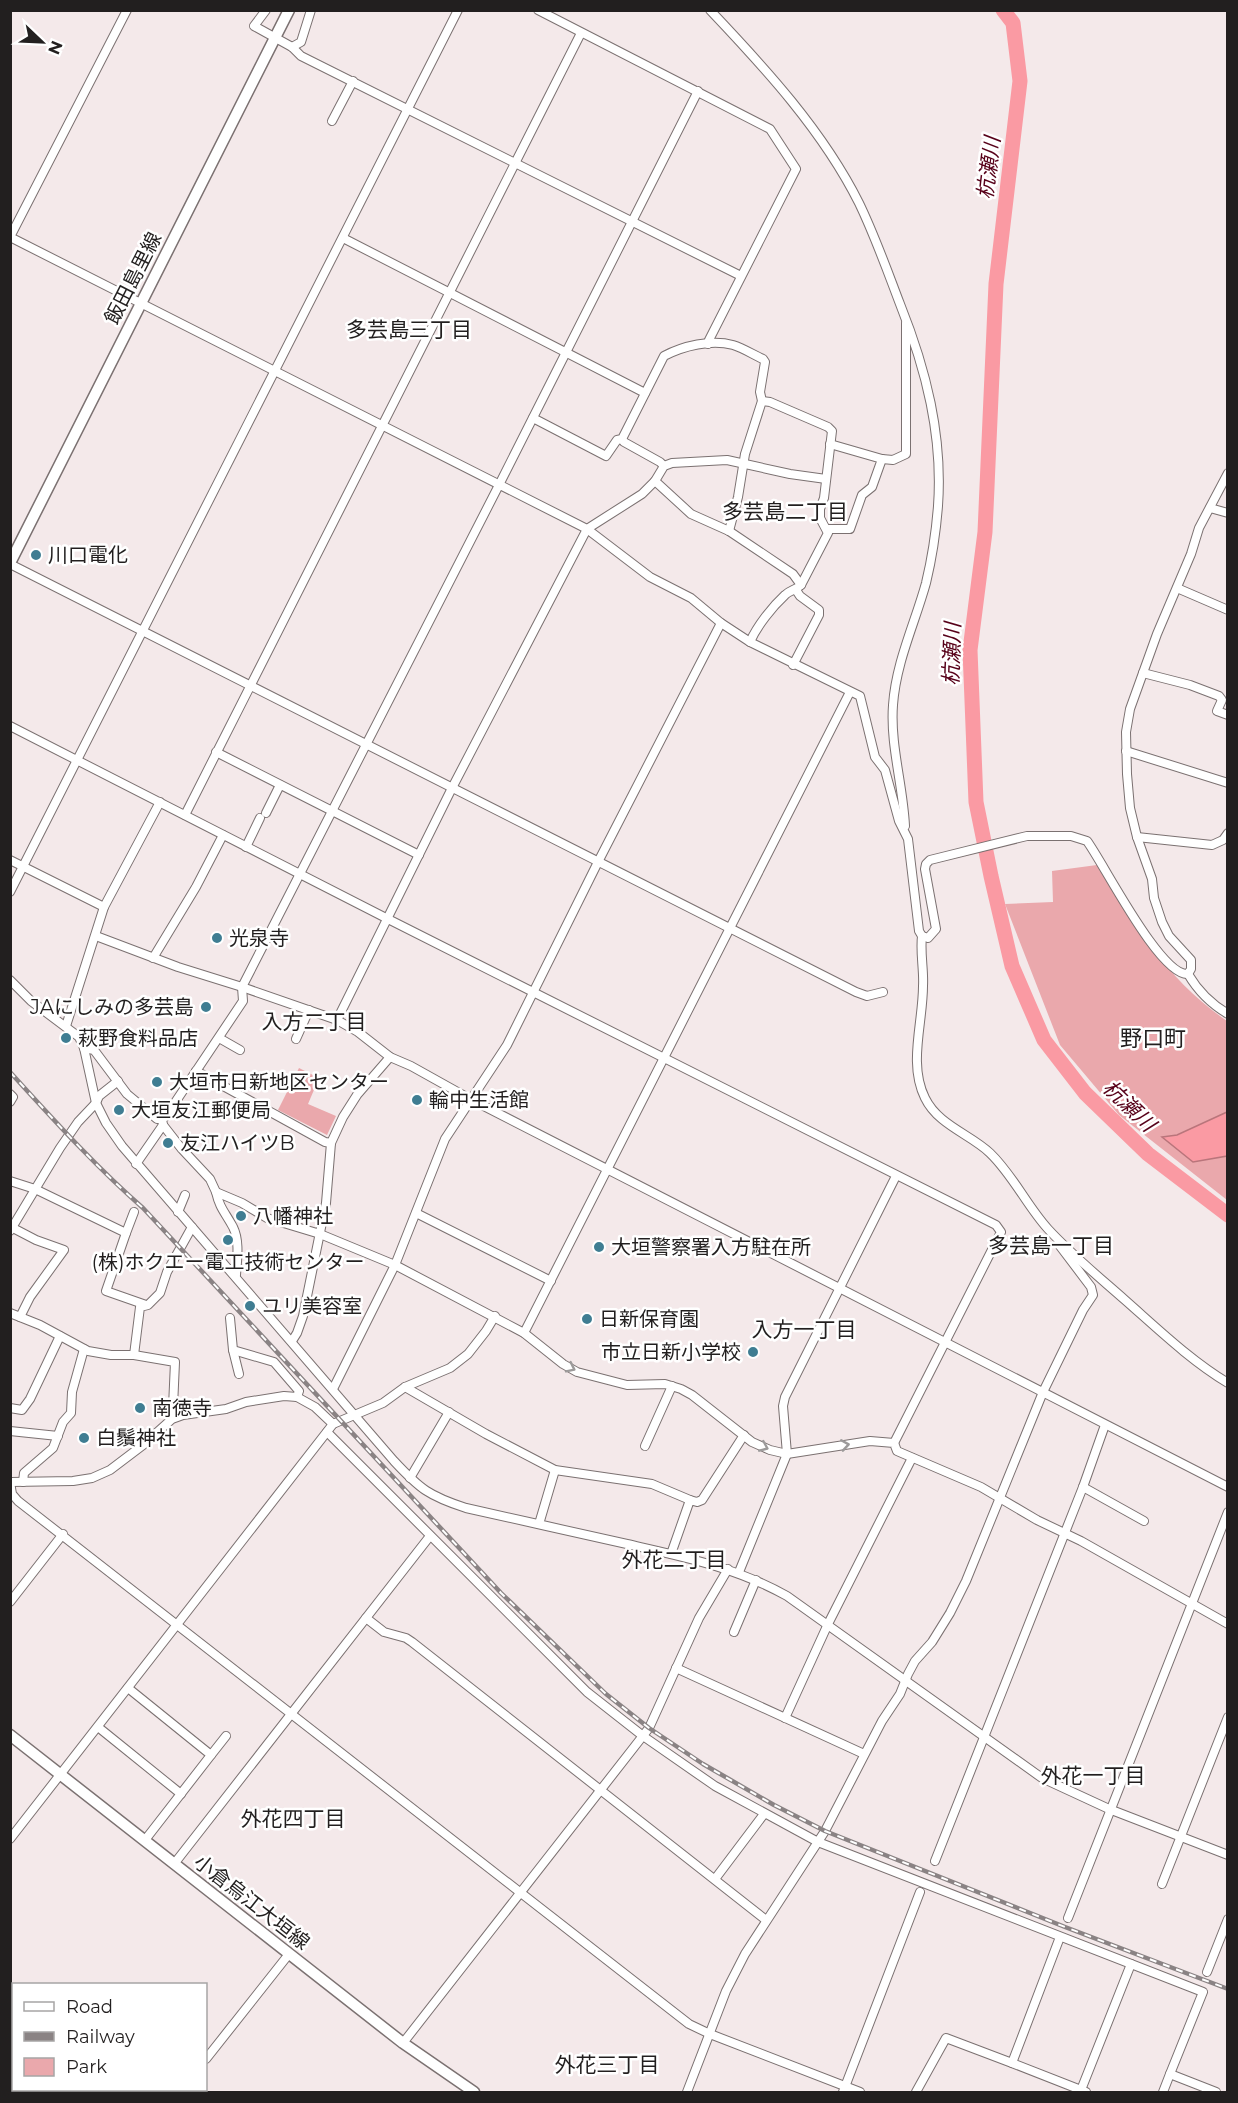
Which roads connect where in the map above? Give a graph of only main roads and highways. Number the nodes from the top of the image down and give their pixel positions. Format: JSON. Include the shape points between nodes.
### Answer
{"nodes":[{"id":1,"x":289,"y":10,"type":"edge"},
{"id":2,"x":10,"y":563,"type":"edge"},
{"id":3,"x":10,"y":1735,"type":"edge"},
{"id":4,"x":474,"y":2092,"type":"edge"}],
"edges":[{"from":1,"to":2,"type":"main road","name":"飯田島里線"},
{"from":3,"to":4,"type":"main road","name":"小倉烏江大垣線","via":[[403,2043]]}]}
